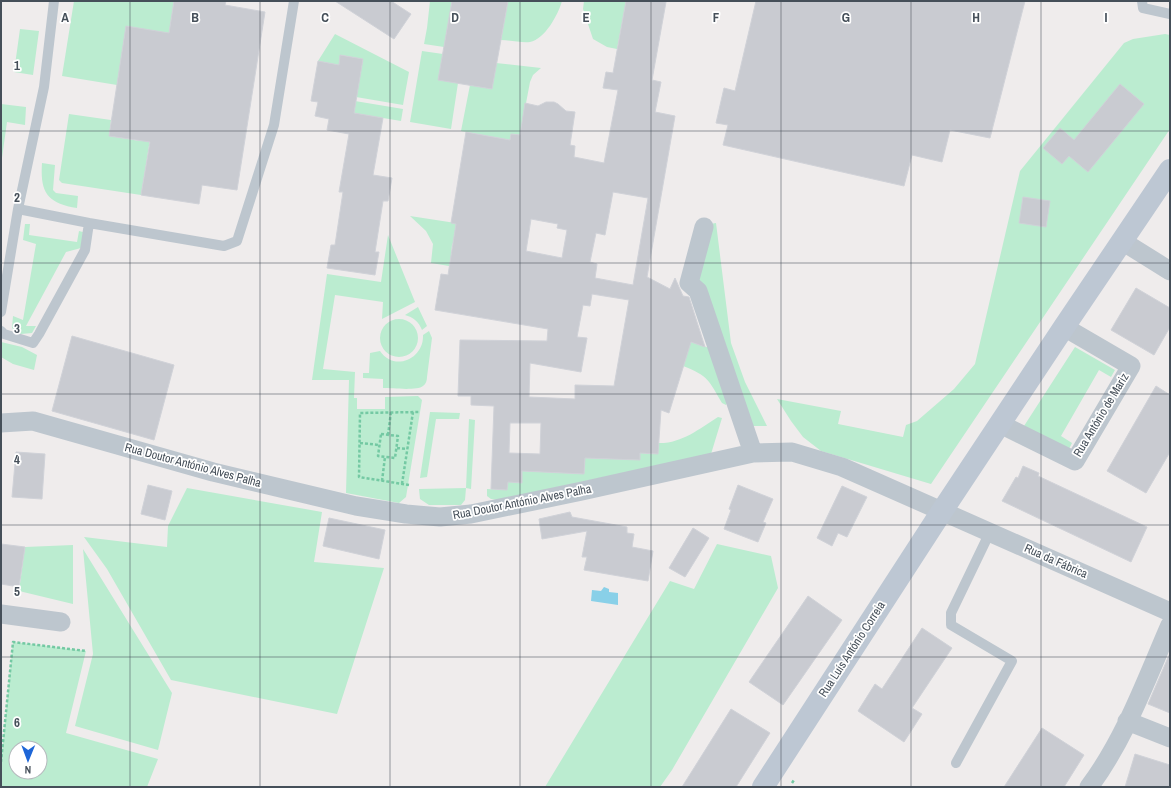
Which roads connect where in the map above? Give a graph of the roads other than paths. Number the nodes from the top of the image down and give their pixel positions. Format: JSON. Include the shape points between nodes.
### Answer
{"nodes":[{"id":1,"x":54,"y":1,"type":"edge"},
{"id":2,"x":294,"y":1,"type":"edge"},
{"id":3,"x":1142,"y":1,"type":"edge"},
{"id":4,"x":1170,"y":14,"type":"edge"},
{"id":5,"x":1170,"y":170,"type":"edge"},
{"id":6,"x":18,"y":209,"type":"junction"},
{"id":7,"x":89,"y":223,"type":"junction"},
{"id":8,"x":704,"y":227,"type":"dead end"},
{"id":9,"x":1122,"y":241,"type":"junction"},
{"id":10,"x":1167,"y":263,"type":"edge"},
{"id":11,"x":1,"y":312,"type":"edge"},
{"id":12,"x":1064,"y":327,"type":"junction"},
{"id":13,"x":1,"y":331,"type":"edge"},
{"id":14,"x":1,"y":423,"type":"edge"},
{"id":15,"x":1000,"y":424,"type":"junction"},
{"id":16,"x":753,"y":453,"type":"junction"},
{"id":17,"x":942,"y":511,"type":"junction"},
{"id":18,"x":990,"y":532,"type":"junction"},
{"id":19,"x":1170,"y":612,"type":"edge"},
{"id":20,"x":1,"y":614,"type":"edge"},
{"id":21,"x":61,"y":622,"type":"dead end"},
{"id":22,"x":1170,"y":625,"type":"edge"},
{"id":23,"x":1127,"y":721,"type":"junction"},
{"id":24,"x":1170,"y":738,"type":"edge"},
{"id":25,"x":956,"y":763,"type":"dead end"},
{"id":26,"x":763,"y":787,"type":"edge"},
{"id":27,"x":1089,"y":787,"type":"edge"}],
"edges":[{"from":1,"to":6,"type":"lane","via":[[44,87]]},
{"from":2,"to":7,"type":"lane","via":[[274,125],[237,241],[224,246]]},
{"from":3,"to":4,"type":"lane","via":[[1144,8]]},
{"from":5,"to":9,"type":"street"},
{"from":6,"to":7,"type":"lane"},
{"from":6,"to":11,"type":"lane"},
{"from":7,"to":13,"type":"lane","via":[[85,250],[32,343]]},
{"from":8,"to":16,"type":"street","via":[[689,283],[698,291]]},
{"from":9,"to":10,"type":"street"},
{"from":9,"to":12,"type":"street"},
{"from":12,"to":15,"type":"street"},
{"from":12,"to":15,"type":"street","name":"Rua António de Mariz","via":[[1131,366],[1074,461]]},
{"from":14,"to":16,"type":"street","name":"Rua Doutor António Alves Palha","via":[[33,421],[221,474],[356,506],[440,517],[471,514],[582,492]]},
{"from":15,"to":17,"type":"street"},
{"from":16,"to":17,"type":"street","name":"Rua Doutor António Alves Palha","via":[[792,452],[842,466]]},
{"from":17,"to":18,"type":"street","name":"Rua da Fábrica"},
{"from":17,"to":26,"type":"street","name":"Rua Luís António Correia"},
{"from":18,"to":19,"type":"street","name":"Rua da Fábrica"},
{"from":18,"to":25,"type":"lane","via":[[951,613],[951,625],[1012,661]]},
{"from":20,"to":21,"type":"street"},
{"from":22,"to":23,"type":"street"},
{"from":23,"to":24,"type":"street"},
{"from":23,"to":27,"type":"street","via":[[1102,769]]}]}
